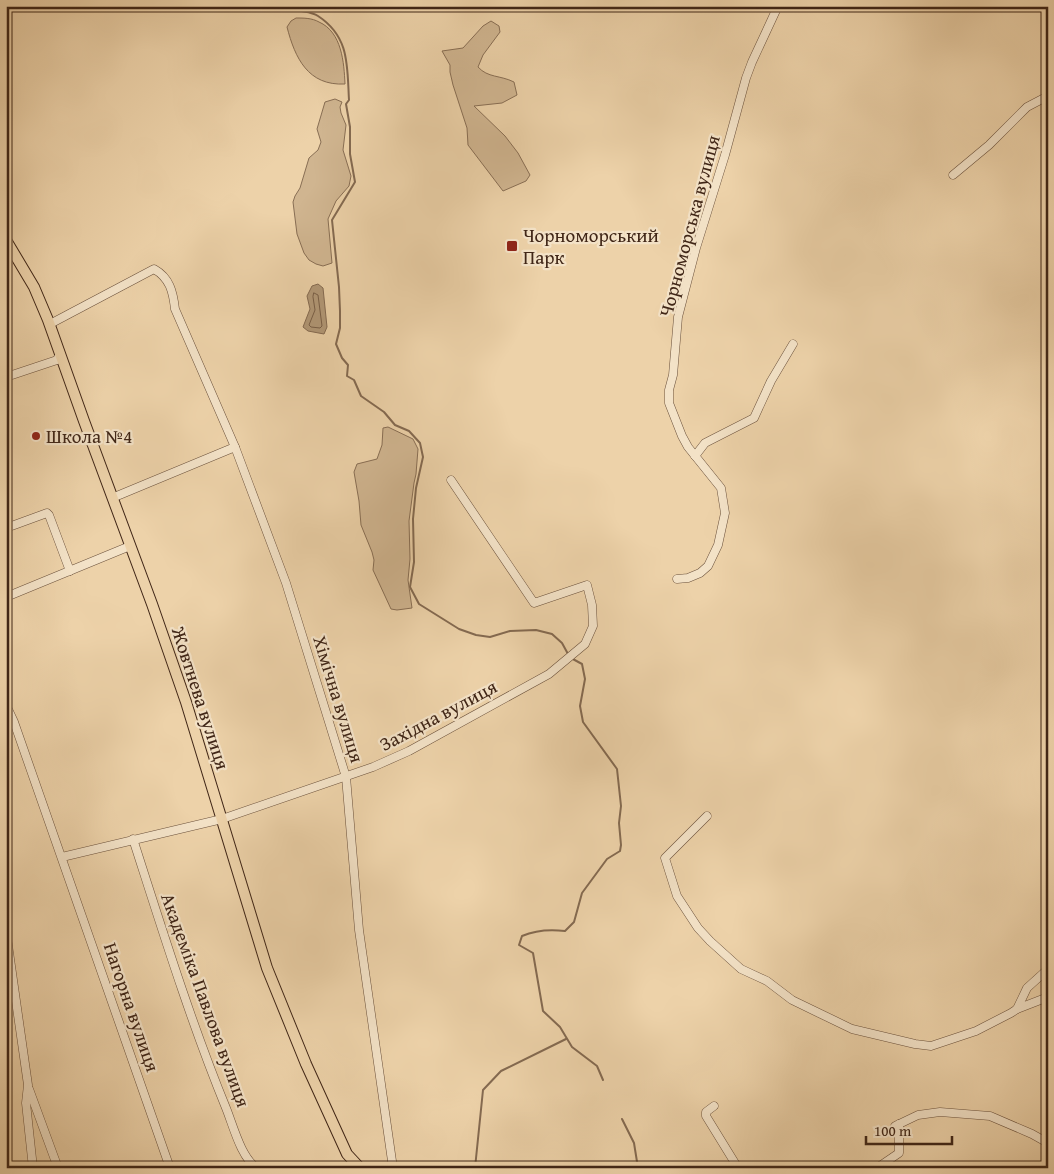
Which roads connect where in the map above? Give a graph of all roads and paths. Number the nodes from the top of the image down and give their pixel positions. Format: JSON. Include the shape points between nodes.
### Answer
{"nodes":[{"id":1,"x":778,"y":6,"type":"edge"},
{"id":2,"x":1048,"y":96,"type":"edge"},
{"id":3,"x":953,"y":175,"type":"dead end"},
{"id":4,"x":6,"y":240,"type":"edge"},
{"id":5,"x":50,"y":324,"type":"junction"},
{"id":6,"x":793,"y":344,"type":"dead end"},
{"id":7,"x":60,"y":353,"type":"junction"},
{"id":8,"x":6,"y":377,"type":"edge"},
{"id":9,"x":235,"y":447,"type":"junction"},
{"id":10,"x":695,"y":456,"type":"junction"},
{"id":11,"x":451,"y":480,"type":"dead end"},
{"id":12,"x":112,"y":498,"type":"junction"},
{"id":13,"x":6,"y":528,"type":"edge"},
{"id":14,"x":130,"y":546,"type":"junction"},
{"id":15,"x":70,"y":571,"type":"junction"},
{"id":16,"x":678,"y":579,"type":"dead end"},
{"id":17,"x":6,"y":597,"type":"edge"},
{"id":18,"x":6,"y":705,"type":"edge"},
{"id":19,"x":346,"y":777,"type":"junction"},
{"id":20,"x":707,"y":816,"type":"dead end"},
{"id":21,"x":222,"y":819,"type":"junction"},
{"id":22,"x":133,"y":839,"type":"junction"},
{"id":23,"x":62,"y":857,"type":"junction"},
{"id":24,"x":6,"y":931,"type":"edge"},
{"id":25,"x":1048,"y":969,"type":"edge"},
{"id":26,"x":1048,"y":997,"type":"edge"},
{"id":27,"x":1017,"y":1009,"type":"junction"},
{"id":28,"x":28,"y":1085,"type":"junction"},
{"id":29,"x":714,"y":1106,"type":"dead end"},
{"id":30,"x":1048,"y":1143,"type":"edge"},
{"id":31,"x":34,"y":1168,"type":"edge"},
{"id":32,"x":58,"y":1168,"type":"edge"},
{"id":33,"x":170,"y":1168,"type":"edge"},
{"id":34,"x":257,"y":1168,"type":"edge"},
{"id":35,"x":360,"y":1168,"type":"edge"},
{"id":36,"x":393,"y":1168,"type":"edge"},
{"id":37,"x":738,"y":1168,"type":"edge"},
{"id":38,"x":876,"y":1168,"type":"edge"}],
"edges":[{"from":1,"to":10,"type":"street","name":"Чорноморська вулиця","via":[[746,78],[678,316],[668,398],[682,436]]},
{"from":2,"to":3,"type":"street","via":[[1027,107]]},
{"from":4,"to":5,"type":"main road","name":"Жовтнева вулиця","via":[[34,287]]},
{"from":5,"to":7,"type":"main road","name":"Жовтнева вулиця"},
{"from":5,"to":9,"type":"street","name":"Хімічна вулиця","via":[[154,269],[164,274]]},
{"from":6,"to":10,"type":"street","via":[[754,418],[705,444]]},
{"from":7,"to":8,"type":"street","via":[[57,360]]},
{"from":7,"to":12,"type":"main road","name":"Жовтнева вулиця"},
{"from":9,"to":12,"type":"street"},
{"from":9,"to":19,"type":"street","name":"Хімічна вулиця","via":[[286,583]]},
{"from":10,"to":16,"type":"street","name":"Чорноморська вулиця","via":[[721,488],[725,512],[718,545],[708,566],[700,573]]},
{"from":11,"to":19,"type":"street","name":"Західна вулиця","via":[[534,603],[587,585],[593,626],[585,644],[549,674],[409,751]]},
{"from":12,"to":14,"type":"main road","name":"Жовтнева вулиця"},
{"from":13,"to":15,"type":"street","via":[[46,513],[49,515]]},
{"from":14,"to":15,"type":"street"},
{"from":14,"to":21,"type":"main road","name":"Жовтнева вулиця","via":[[178,680]]},
{"from":15,"to":17,"type":"street"},
{"from":18,"to":23,"type":"street","name":"Нагорна вулиця"},
{"from":19,"to":21,"type":"street","name":"Західна вулиця"},
{"from":19,"to":36,"type":"street","name":"Хімічна вулиця","via":[[359,930]]},
{"from":20,"to":27,"type":"street","via":[[665,860],[677,896],[698,928],[741,969],[767,981],[792,1000],[852,1029],[915,1044],[931,1046],[976,1031]]},
{"from":21,"to":22,"type":"street","name":"Західна вулиця"},
{"from":21,"to":35,"type":"main road","name":"Жовтнева вулиця","via":[[267,968],[347,1154]]},
{"from":22,"to":23,"type":"street","name":"Західна вулиця"},
{"from":22,"to":34,"type":"street","name":"Академіка Павлова вулиця","via":[[206,1059],[248,1161]]},
{"from":23,"to":33,"type":"street","name":"Нагорна вулиця"},
{"from":24,"to":28,"type":"street"},
{"from":25,"to":27,"type":"street","via":[[1027,988]]},
{"from":26,"to":27,"type":"street"},
{"from":28,"to":31,"type":"street","via":[[26,1103]]},
{"from":28,"to":32,"type":"street"},
{"from":29,"to":37,"type":"street","via":[[708,1109],[706,1116]]},
{"from":30,"to":38,"type":"street","via":[[990,1116],[940,1112],[918,1115],[897,1125],[899,1153]]}]}
